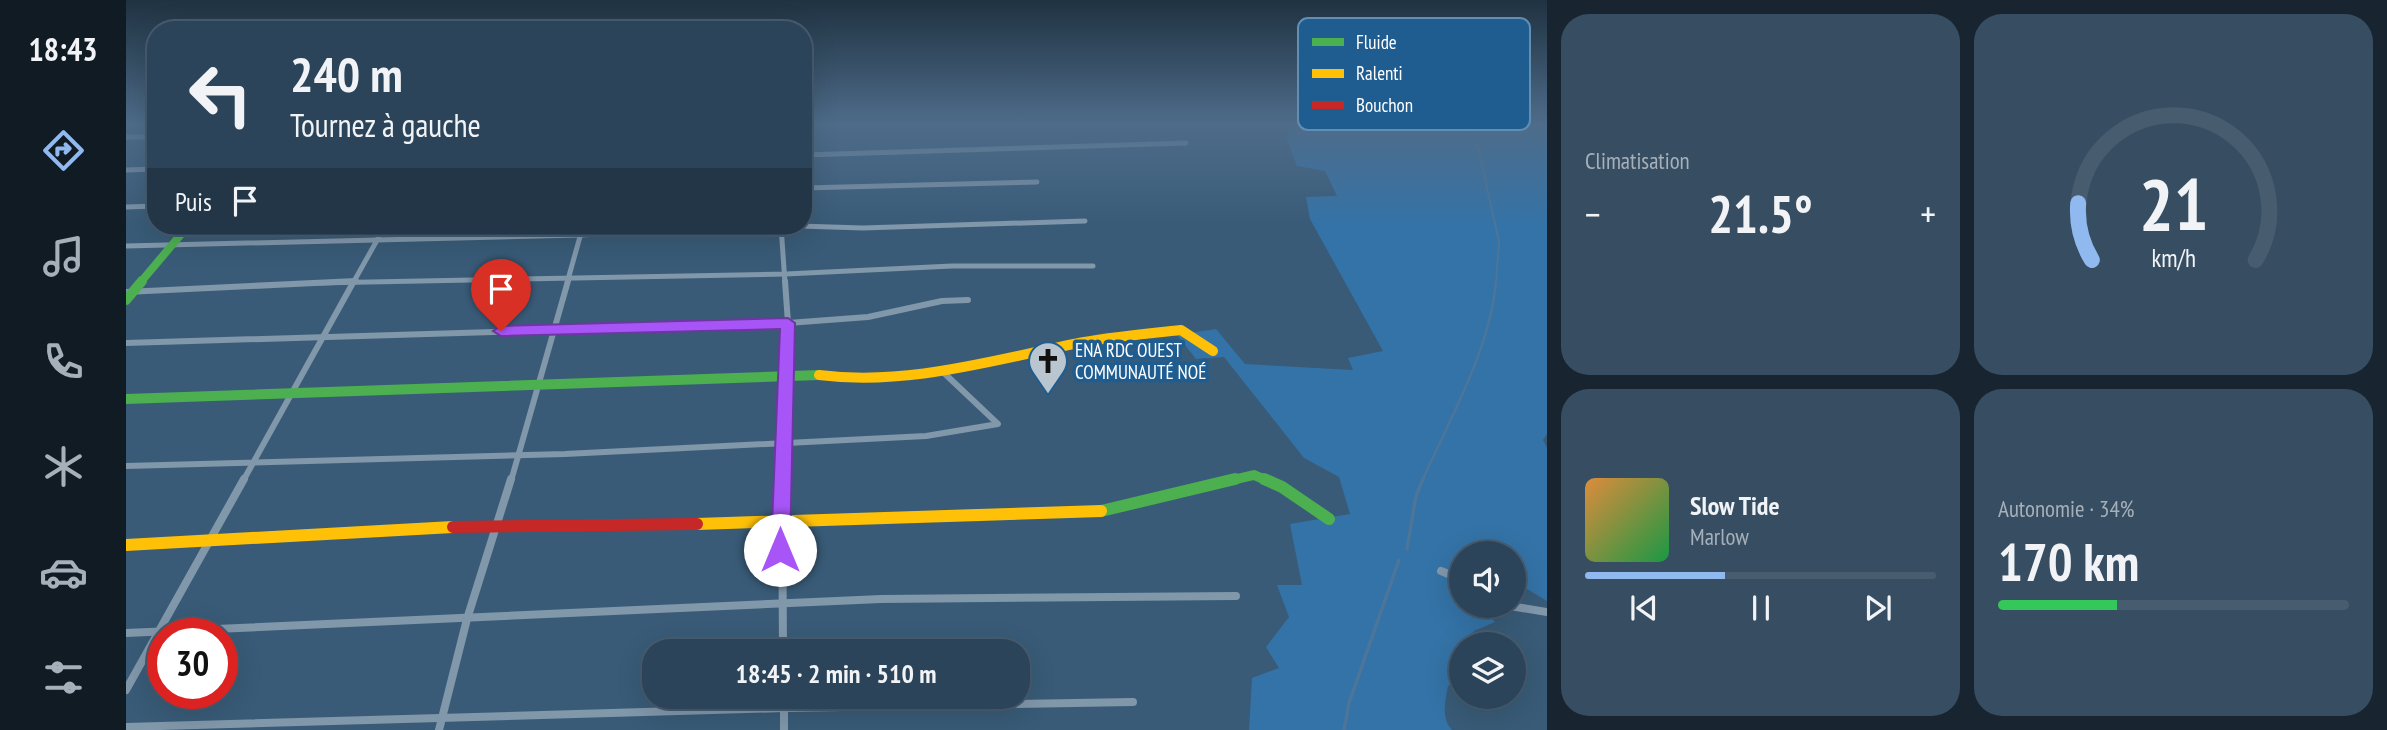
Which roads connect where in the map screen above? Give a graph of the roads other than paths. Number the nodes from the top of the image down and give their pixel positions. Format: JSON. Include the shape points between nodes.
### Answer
{"nodes":[{"id":1,"x":147,"y":169,"type":"edge"},
{"id":2,"x":126,"y":170,"type":"edge"},
{"id":3,"x":1037,"y":182,"type":"dead end"},
{"id":4,"x":812,"y":188,"type":"edge"},
{"id":5,"x":147,"y":206,"type":"edge"},
{"id":6,"x":126,"y":207,"type":"edge"},
{"id":7,"x":1085,"y":221,"type":"dead end"},
{"id":8,"x":812,"y":226,"type":"edge"},
{"id":9,"x":180,"y":235,"type":"edge"},
{"id":10,"x":380,"y":235,"type":"edge"},
{"id":11,"x":580,"y":235,"type":"joint"},
{"id":12,"x":782,"y":235,"type":"edge"},
{"id":13,"x":377,"y":240,"type":"junction"},
{"id":14,"x":172,"y":244,"type":"junction"},
{"id":15,"x":126,"y":246,"type":"edge"},
{"id":16,"x":1093,"y":266,"type":"dead end"},
{"id":17,"x":786,"y":274,"type":"junction"},
{"id":18,"x":567,"y":279,"type":"junction"},
{"id":19,"x":354,"y":281,"type":"junction"},
{"id":20,"x":128,"y":294,"type":"edge"},
{"id":21,"x":968,"y":300,"type":"dead end"},
{"id":22,"x":788,"y":323,"type":"junction"},
{"id":23,"x":552,"y":329,"type":"junction"},
{"id":24,"x":323,"y":337,"type":"junction"},
{"id":25,"x":126,"y":343,"type":"edge"},
{"id":26,"x":1213,"y":351,"type":"dead end"},
{"id":27,"x":944,"y":373,"type":"junction"},
{"id":28,"x":787,"y":376,"type":"junction"},
{"id":29,"x":537,"y":383,"type":"junction"},
{"id":30,"x":290,"y":396,"type":"junction"},
{"id":31,"x":126,"y":399,"type":"edge"},
{"id":32,"x":785,"y":442,"type":"junction"},
{"id":33,"x":519,"y":455,"type":"junction"},
{"id":34,"x":254,"y":461,"type":"junction"},
{"id":35,"x":126,"y":466,"type":"edge"},
{"id":36,"x":1329,"y":519,"type":"dead end"},
{"id":37,"x":780,"y":523,"type":"junction"},
{"id":38,"x":496,"y":525,"type":"junction"},
{"id":39,"x":208,"y":543,"type":"junction"},
{"id":40,"x":126,"y":545,"type":"edge"},
{"id":41,"x":1441,"y":571,"type":"dead end"},
{"id":42,"x":1449,"y":574,"type":"edge"},
{"id":43,"x":1236,"y":596,"type":"dead end"},
{"id":44,"x":782,"y":605,"type":"junction"},
{"id":45,"x":1526,"y":609,"type":"edge"},
{"id":46,"x":1547,"y":612,"type":"edge"},
{"id":47,"x":166,"y":618,"type":"edge"},
{"id":48,"x":467,"y":619,"type":"junction"},
{"id":49,"x":238,"y":628,"type":"edge"},
{"id":50,"x":147,"y":632,"type":"edge"},
{"id":51,"x":126,"y":633,"type":"edge"},
{"id":52,"x":783,"y":639,"type":"edge"},
{"id":53,"x":147,"y":652,"type":"edge"},
{"id":54,"x":126,"y":690,"type":"edge"},
{"id":55,"x":1133,"y":702,"type":"dead end"},
{"id":56,"x":1030,"y":704,"type":"edge"},
{"id":57,"x":750,"y":709,"type":"edge"},
{"id":58,"x":784,"y":709,"type":"edge"},
{"id":59,"x":443,"y":718,"type":"junction"},
{"id":60,"x":126,"y":727,"type":"edge"},
{"id":61,"x":439,"y":730,"type":"edge"},
{"id":62,"x":784,"y":730,"type":"edge"}],
"edges":[{"from":1,"to":2,"type":"street"},
{"from":3,"to":4,"type":"street"},
{"from":5,"to":6,"type":"street"},
{"from":7,"to":8,"type":"street"},
{"from":9,"to":14,"type":"street"},
{"from":10,"to":13,"type":"street"},
{"from":11,"to":13,"type":"street"},
{"from":11,"to":18,"type":"street"},
{"from":12,"to":17,"type":"street"},
{"from":13,"to":14,"type":"street"},
{"from":13,"to":19,"type":"street"},
{"from":14,"to":15,"type":"street"},
{"from":14,"to":20,"type":"street"},
{"from":16,"to":17,"type":"street","via":[[952,266]]},
{"from":17,"to":18,"type":"street"},
{"from":17,"to":22,"type":"street"},
{"from":18,"to":19,"type":"street"},
{"from":18,"to":23,"type":"street"},
{"from":19,"to":20,"type":"street"},
{"from":19,"to":24,"type":"street"},
{"from":21,"to":22,"type":"street","via":[[868,317]]},
{"from":22,"to":23,"type":"street"},
{"from":22,"to":28,"type":"street"},
{"from":23,"to":24,"type":"street"},
{"from":23,"to":29,"type":"street"},
{"from":24,"to":25,"type":"street"},
{"from":24,"to":30,"type":"street"},
{"from":26,"to":27,"type":"street","via":[[1181,330],[1077,343]]},
{"from":27,"to":28,"type":"street","via":[[852,379]]},
{"from":27,"to":32,"type":"street","via":[[998,424],[926,436]]},
{"from":28,"to":29,"type":"street"},
{"from":28,"to":32,"type":"street"},
{"from":29,"to":30,"type":"street"},
{"from":29,"to":33,"type":"street"},
{"from":30,"to":31,"type":"street"},
{"from":30,"to":34,"type":"street"},
{"from":32,"to":33,"type":"street"},
{"from":32,"to":37,"type":"street"},
{"from":33,"to":34,"type":"street"},
{"from":33,"to":38,"type":"street"},
{"from":34,"to":35,"type":"street"},
{"from":34,"to":39,"type":"street"},
{"from":36,"to":37,"type":"street","via":[[1282,487],[1254,475],[1101,512],[911,515]]},
{"from":37,"to":38,"type":"street"},
{"from":37,"to":44,"type":"street"},
{"from":38,"to":39,"type":"street"},
{"from":38,"to":48,"type":"street"},
{"from":39,"to":40,"type":"street"},
{"from":39,"to":47,"type":"street"},
{"from":41,"to":42,"type":"street"},
{"from":43,"to":44,"type":"street","via":[[1031,596]]},
{"from":44,"to":48,"type":"street"},
{"from":44,"to":52,"type":"street"},
{"from":45,"to":46,"type":"street"},
{"from":48,"to":49,"type":"street"},
{"from":48,"to":59,"type":"street"},
{"from":50,"to":51,"type":"street"},
{"from":53,"to":54,"type":"street"},
{"from":55,"to":56,"type":"street"},
{"from":57,"to":59,"type":"street"},
{"from":58,"to":62,"type":"street"},
{"from":59,"to":60,"type":"street"},
{"from":59,"to":61,"type":"street"}]}
